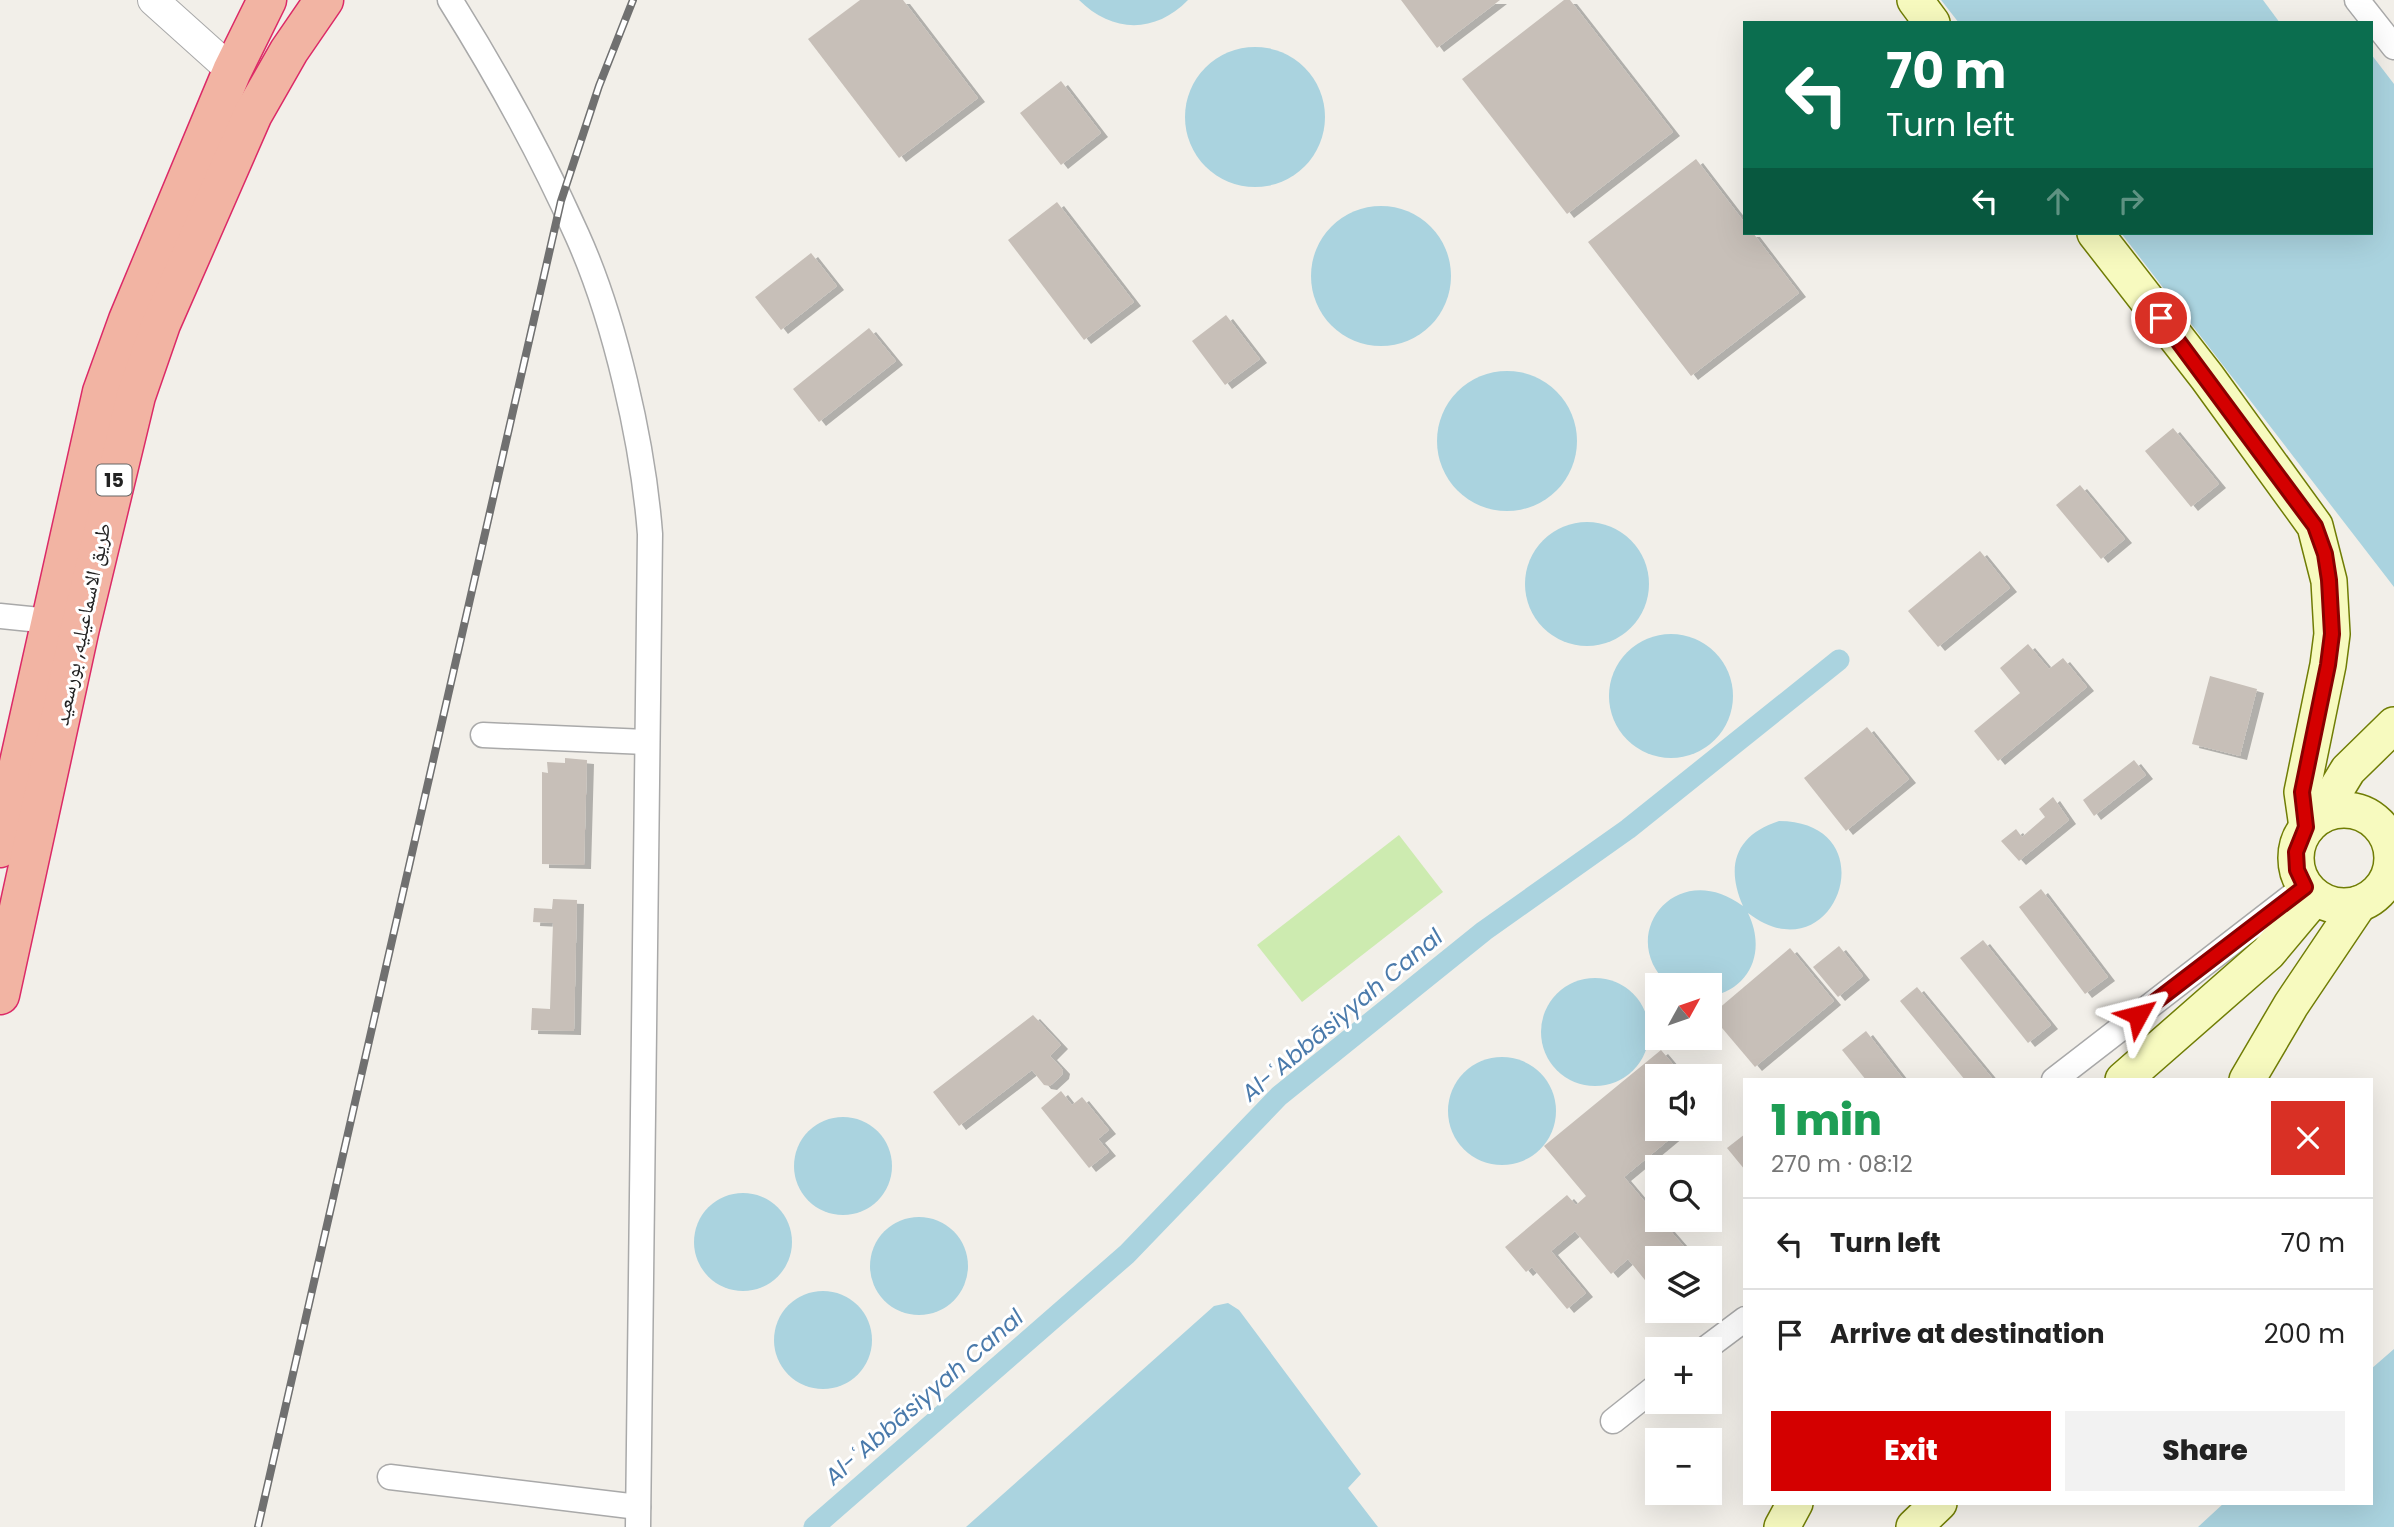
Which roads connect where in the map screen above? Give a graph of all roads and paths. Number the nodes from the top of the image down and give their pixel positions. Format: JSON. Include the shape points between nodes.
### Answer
{"nodes":[{"id":1,"x":153,"y":0,"type":"edge"},
{"id":2,"x":267,"y":0,"type":"edge"},
{"id":3,"x":324,"y":0,"type":"edge"},
{"id":4,"x":450,"y":0,"type":"edge"},
{"id":5,"x":1915,"y":0,"type":"edge"},
{"id":6,"x":2357,"y":0,"type":"edge"},
{"id":7,"x":1931,"y":21,"type":"edge"},
{"id":8,"x":2394,"y":47,"type":"edge"},
{"id":9,"x":232,"y":71,"type":"junction"},
{"id":10,"x":2097,"y":235,"type":"edge"},
{"id":11,"x":0,"y":616,"type":"edge"},
{"id":12,"x":50,"y":621,"type":"junction"},
{"id":13,"x":2394,"y":725,"type":"edge"},
{"id":14,"x":483,"y":735,"type":"dead end"},
{"id":15,"x":646,"y":742,"type":"junction"},
{"id":16,"x":25,"y":814,"type":"junction"},
{"id":17,"x":2313,"y":822,"type":"junction"},
{"id":18,"x":2391,"y":834,"type":"edge"},
{"id":19,"x":0,"y":848,"type":"edge"},
{"id":20,"x":2310,"y":892,"type":"junction"},
{"id":21,"x":2359,"y":905,"type":"junction"},
{"id":22,"x":8,"y":913,"type":"edge"},
{"id":23,"x":0,"y":995,"type":"edge"},
{"id":24,"x":2057,"y":1078,"type":"edge"},
{"id":25,"x":2125,"y":1078,"type":"edge"},
{"id":26,"x":2248,"y":1078,"type":"edge"},
{"id":27,"x":1743,"y":1320,"type":"edge"},
{"id":28,"x":1721,"y":1337,"type":"edge"},
{"id":29,"x":1645,"y":1395,"type":"edge"},
{"id":30,"x":1612,"y":1420,"type":"dead end"},
{"id":31,"x":390,"y":1477,"type":"dead end"},
{"id":32,"x":1794,"y":1505,"type":"edge"},
{"id":33,"x":1937,"y":1505,"type":"edge"},
{"id":34,"x":638,"y":1517,"type":"edge"},
{"id":35,"x":1782,"y":1527,"type":"edge"},
{"id":36,"x":1914,"y":1527,"type":"edge"}],
"edges":[{"from":1,"to":9,"type":"street"},
{"from":2,"to":9,"type":"highway","name":"طريق الاسماعيليه, بورسعيد","number":"15"},
{"from":3,"to":16,"type":"highway","name":"طريق الاسماعيليه, بورسعيد","number":"15","via":[[253,114],[148,360],[125,433],[80,628]]},
{"from":4,"to":15,"type":"street","via":[[497,79],[578,236],[612,338],[646,482],[650,534]]},
{"from":5,"to":7,"type":"main road"},
{"from":6,"to":8,"type":"street"},
{"from":9,"to":12,"type":"highway","name":"طريق الاسماعيليه, بورسعيد","number":"15","via":[[114,356]]},
{"from":10,"to":17,"type":"main road","via":[[2315,526],[2329,580],[2332,634],[2302,792]]},
{"from":11,"to":12,"type":"street"},
{"from":12,"to":16,"type":"highway","name":"طريق الاسماعيليه, بورسعيد","number":"15"},
{"from":13,"to":17,"type":"main road","via":[[2348,770]]},
{"from":14,"to":15,"type":"street"},
{"from":15,"to":34,"type":"street"},
{"from":16,"to":19,"type":"highway","name":"طريق الاسماعيليه, بورسعيد","number":"15"},
{"from":16,"to":22,"type":"highway","name":"طريق الاسماعيليه, بورسعيد","number":"15"},
{"from":17,"to":18,"type":"main road","via":[[2353,810]]},
{"from":17,"to":20,"type":"main road","via":[[2296,852],[2297,870]]},
{"from":18,"to":21,"type":"main road","via":[[2393,863],[2385,884]]},
{"from":20,"to":21,"type":"main road","via":[[2336,906]]},
{"from":20,"to":24,"type":"street"},
{"from":20,"to":25,"type":"main road","via":[[2267,953]]},
{"from":21,"to":26,"type":"main road"},
{"from":22,"to":23,"type":"highway","name":"طريق الاسماعيليه, بورسعيد","number":"15"},
{"from":27,"to":28,"type":"street"},
{"from":29,"to":30,"type":"street"},
{"from":31,"to":34,"type":"street"},
{"from":32,"to":35,"type":"main road"},
{"from":33,"to":36,"type":"main road"}]}
